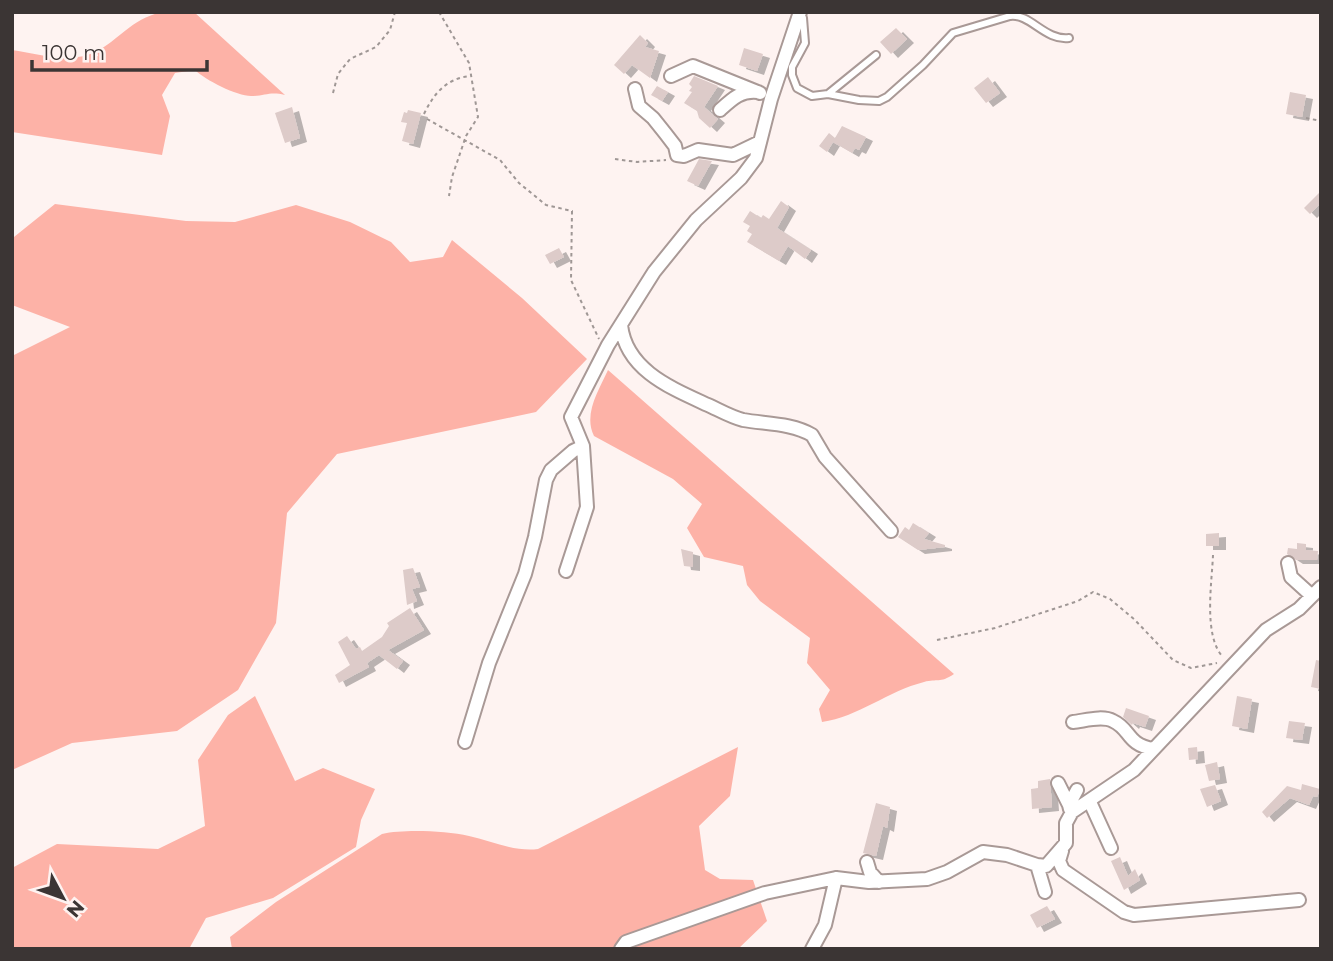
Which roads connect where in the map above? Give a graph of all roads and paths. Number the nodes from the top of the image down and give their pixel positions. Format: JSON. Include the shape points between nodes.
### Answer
{"nodes":[{"id":1,"x":395,"y":12,"type":"edge"},
{"id":2,"x":439,"y":12,"type":"edge"},
{"id":3,"x":801,"y":12,"type":"edge"},
{"id":4,"x":1069,"y":38,"type":"dead end"},
{"id":5,"x":876,"y":55,"type":"dead end"},
{"id":6,"x":472,"y":76,"type":"junction"},
{"id":7,"x":671,"y":76,"type":"dead end"},
{"id":8,"x":635,"y":89,"type":"dead end"},
{"id":9,"x":332,"y":93,"type":"dead end"},
{"id":10,"x":766,"y":94,"type":"junction"},
{"id":11,"x":828,"y":94,"type":"junction"},
{"id":12,"x":720,"y":110,"type":"dead end"},
{"id":13,"x":425,"y":114,"type":"dead end"},
{"id":14,"x":1306,"y":118,"type":"dead end"},
{"id":15,"x":426,"y":120,"type":"dead end"},
{"id":16,"x":1321,"y":121,"type":"edge"},
{"id":17,"x":760,"y":142,"type":"junction"},
{"id":18,"x":677,"y":155,"type":"junction"},
{"id":19,"x":615,"y":159,"type":"dead end"},
{"id":20,"x":449,"y":196,"type":"dead end"},
{"id":21,"x":618,"y":330,"type":"junction"},
{"id":22,"x":583,"y":446,"type":"junction"},
{"id":23,"x":891,"y":531,"type":"dead end"},
{"id":24,"x":1213,"y":555,"type":"dead end"},
{"id":25,"x":1288,"y":563,"type":"dead end"},
{"id":26,"x":566,"y":571,"type":"dead end"},
{"id":27,"x":1316,"y":591,"type":"edge"},
{"id":28,"x":937,"y":640,"type":"dead end"},
{"id":29,"x":1073,"y":722,"type":"dead end"},
{"id":30,"x":465,"y":742,"type":"dead end"},
{"id":31,"x":1153,"y":749,"type":"junction"},
{"id":32,"x":1058,"y":783,"type":"dead end"},
{"id":33,"x":1077,"y":790,"type":"dead end"},
{"id":34,"x":1090,"y":802,"type":"junction"},
{"id":35,"x":1070,"y":809,"type":"junction"},
{"id":36,"x":1111,"y":848,"type":"dead end"},
{"id":37,"x":1062,"y":850,"type":"junction"},
{"id":38,"x":867,"y":862,"type":"dead end"},
{"id":39,"x":1037,"y":865,"type":"junction"},
{"id":40,"x":836,"y":878,"type":"junction"},
{"id":41,"x":879,"y":882,"type":"junction"},
{"id":42,"x":1045,"y":892,"type":"dead end"},
{"id":43,"x":1299,"y":900,"type":"dead end"},
{"id":44,"x":621,"y":949,"type":"edge"},
{"id":45,"x":812,"y":949,"type":"edge"}],
"edges":[{"from":1,"to":9,"type":"path","via":[[390,30],[376,47],[350,59],[338,74]]},
{"from":2,"to":6,"type":"path"},
{"from":3,"to":10,"type":"street"},
{"from":3,"to":11,"type":"lane","via":[[805,43],[792,75],[797,88],[812,96]]},
{"from":4,"to":11,"type":"lane","via":[[1058,39],[1018,15],[1010,16],[953,33],[879,101]]},
{"from":5,"to":11,"type":"lane"},
{"from":6,"to":13,"type":"path","via":[[454,80],[436,92]]},
{"from":6,"to":20,"type":"path","via":[[478,117],[466,136]]},
{"from":7,"to":10,"type":"street","via":[[694,65]]},
{"from":8,"to":18,"type":"street","via":[[639,106],[665,133]]},
{"from":10,"to":12,"type":"street","via":[[748,91],[734,96]]},
{"from":10,"to":17,"type":"street"},
{"from":14,"to":16,"type":"path"},
{"from":15,"to":21,"type":"path","via":[[500,160],[546,205],[572,211],[571,280],[600,341]]},
{"from":17,"to":18,"type":"street","via":[[733,155],[698,150]]},
{"from":17,"to":21,"type":"street","via":[[756,158],[741,178],[696,220],[654,272]]},
{"from":18,"to":19,"type":"path","via":[[663,162]]},
{"from":21,"to":22,"type":"street","via":[[572,418]]},
{"from":21,"to":23,"type":"street","via":[[632,357],[674,391],[740,419],[812,435],[825,457]]},
{"from":22,"to":26,"type":"street","via":[[586,508]]},
{"from":22,"to":30,"type":"street","via":[[551,470],[546,480],[525,574],[489,663]]},
{"from":24,"to":28,"type":"path","via":[[1211,619],[1214,639],[1226,660],[1191,668],[1173,660],[1134,619],[1110,599],[1093,592],[1079,601],[995,628]]},
{"from":25,"to":27,"type":"street","via":[[1291,577]]},
{"from":27,"to":31,"type":"street","via":[[1266,630]]},
{"from":29,"to":31,"type":"street","via":[[1114,721],[1139,746]]},
{"from":31,"to":34,"type":"street","via":[[1134,770]]},
{"from":32,"to":35,"type":"street"},
{"from":33,"to":35,"type":"street"},
{"from":34,"to":35,"type":"street"},
{"from":34,"to":36,"type":"street"},
{"from":35,"to":37,"type":"street"},
{"from":37,"to":39,"type":"street","via":[[1046,866]]},
{"from":37,"to":43,"type":"street","via":[[1059,862],[1063,870],[1134,915]]},
{"from":38,"to":41,"type":"street"},
{"from":39,"to":41,"type":"street","via":[[983,852],[927,879]]},
{"from":39,"to":42,"type":"street"},
{"from":40,"to":41,"type":"street"},
{"from":40,"to":44,"type":"street","via":[[765,893],[626,942]]},
{"from":40,"to":45,"type":"street","via":[[825,925]]}]}
